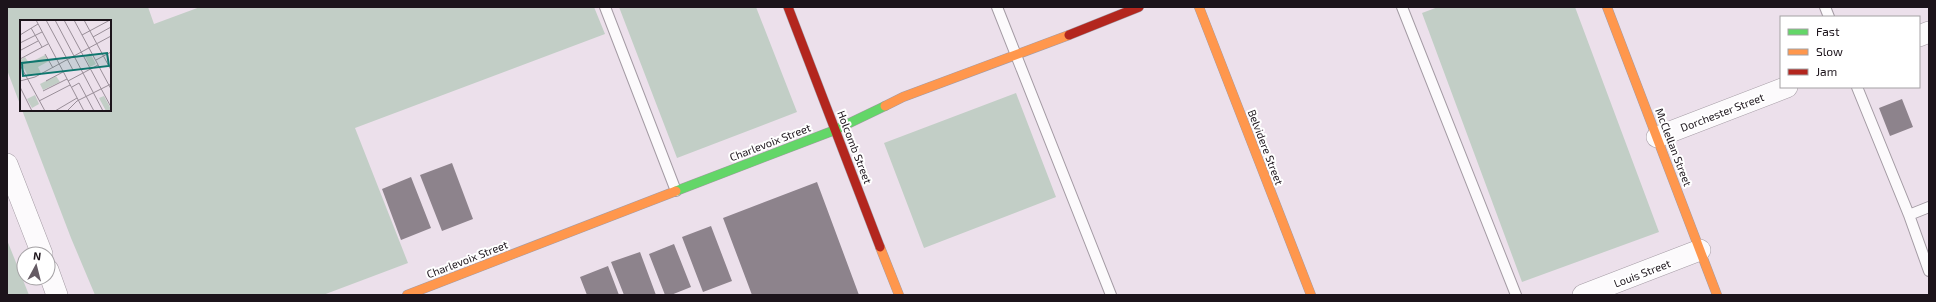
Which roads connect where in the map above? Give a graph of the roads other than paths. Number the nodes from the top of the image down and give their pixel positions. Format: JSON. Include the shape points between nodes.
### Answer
{"nodes":[{"id":1,"x":605,"y":7,"type":"edge"},
{"id":2,"x":788,"y":7,"type":"edge"},
{"id":3,"x":997,"y":7,"type":"edge"},
{"id":4,"x":1139,"y":7,"type":"edge"},
{"id":5,"x":1199,"y":7,"type":"edge"},
{"id":6,"x":1402,"y":7,"type":"edge"},
{"id":7,"x":1607,"y":7,"type":"edge"},
{"id":8,"x":1016,"y":56,"type":"junction"},
{"id":9,"x":1784,"y":88,"type":"edge"},
{"id":10,"x":1857,"y":88,"type":"edge"},
{"id":11,"x":835,"y":130,"type":"junction"},
{"id":12,"x":1658,"y":137,"type":"junction"},
{"id":13,"x":7,"y":164,"type":"edge"},
{"id":14,"x":676,"y":191,"type":"junction"},
{"id":15,"x":1929,"y":207,"type":"edge"},
{"id":16,"x":1909,"y":215,"type":"junction"},
{"id":17,"x":39,"y":246,"type":"edge"},
{"id":18,"x":1700,"y":250,"type":"junction"},
{"id":19,"x":1929,"y":271,"type":"edge"},
{"id":20,"x":407,"y":295,"type":"edge"},
{"id":21,"x":900,"y":295,"type":"edge"},
{"id":22,"x":1111,"y":295,"type":"edge"},
{"id":23,"x":1311,"y":295,"type":"edge"},
{"id":24,"x":1516,"y":295,"type":"edge"},
{"id":25,"x":1583,"y":295,"type":"edge"},
{"id":26,"x":1717,"y":295,"type":"edge"}],
"edges":[{"from":1,"to":14,"type":"lane"},
{"from":2,"to":11,"type":"street","name":"Holcomb Street"},
{"from":3,"to":8,"type":"lane"},
{"from":4,"to":8,"type":"street","name":"Charlevoix Street"},
{"from":5,"to":23,"type":"street","name":"Belvidere Street"},
{"from":6,"to":24,"type":"lane"},
{"from":7,"to":12,"type":"street","name":"McClellan Street"},
{"from":8,"to":11,"type":"street","name":"Charlevoix Street","via":[[903,97]]},
{"from":8,"to":22,"type":"lane"},
{"from":9,"to":12,"type":"street","name":"Dorchester Street"},
{"from":10,"to":16,"type":"lane"},
{"from":11,"to":14,"type":"street","name":"Charlevoix Street"},
{"from":11,"to":21,"type":"street","name":"Holcomb Street"},
{"from":12,"to":18,"type":"street","name":"McClellan Street"},
{"from":13,"to":17,"type":"street"},
{"from":14,"to":20,"type":"street","name":"Charlevoix Street"},
{"from":15,"to":16,"type":"lane"},
{"from":16,"to":19,"type":"lane"},
{"from":18,"to":25,"type":"street","name":"Louis Street"},
{"from":18,"to":26,"type":"street","name":"McClellan Street"}]}
